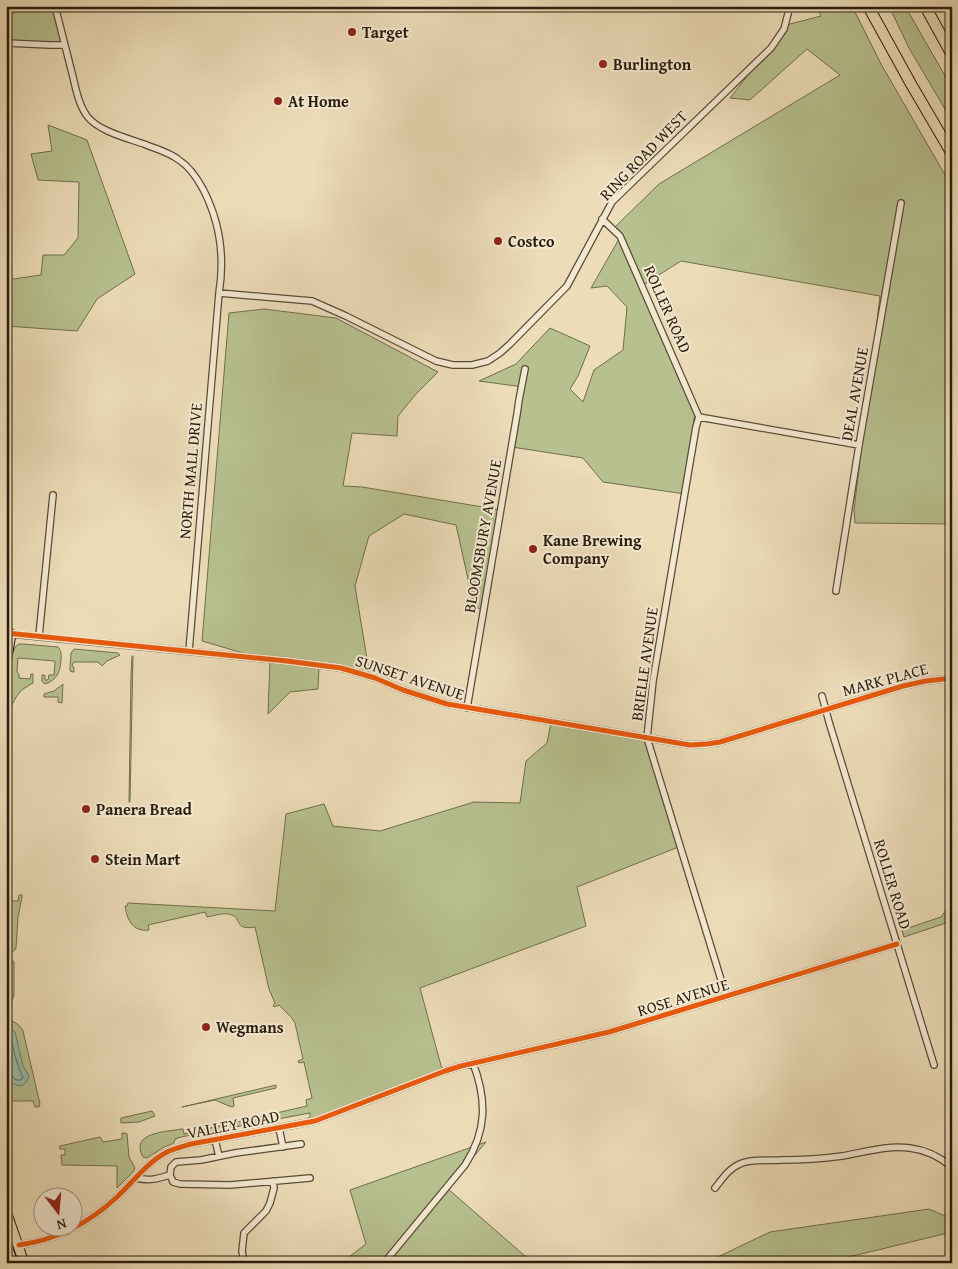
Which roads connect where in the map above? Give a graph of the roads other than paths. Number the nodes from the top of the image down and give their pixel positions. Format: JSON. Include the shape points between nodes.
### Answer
{"nodes":[{"id":1,"x":55,"y":6,"type":"edge"},
{"id":2,"x":790,"y":6,"type":"edge"},
{"id":3,"x":868,"y":6,"type":"edge"},
{"id":4,"x":925,"y":6,"type":"edge"},
{"id":5,"x":6,"y":43,"type":"edge"},
{"id":6,"x":64,"y":45,"type":"junction"},
{"id":7,"x":952,"y":55,"type":"edge"},
{"id":8,"x":952,"y":154,"type":"edge"},
{"id":9,"x":901,"y":203,"type":"dead end"},
{"id":10,"x":602,"y":220,"type":"junction"},
{"id":11,"x":219,"y":293,"type":"junction"},
{"id":12,"x":525,"y":369,"type":"dead end"},
{"id":13,"x":699,"y":416,"type":"junction"},
{"id":14,"x":859,"y":444,"type":"junction"},
{"id":15,"x":53,"y":495,"type":"dead end"},
{"id":16,"x":836,"y":591,"type":"dead end"},
{"id":17,"x":10,"y":634,"type":"joint"},
{"id":18,"x":40,"y":636,"type":"junction"},
{"id":19,"x":189,"y":651,"type":"junction"},
{"id":20,"x":6,"y":663,"type":"edge"},
{"id":21,"x":952,"y":678,"type":"edge"},
{"id":22,"x":822,"y":696,"type":"dead end"},
{"id":23,"x":467,"y":708,"type":"junction"},
{"id":24,"x":826,"y":710,"type":"junction"},
{"id":25,"x":647,"y":738,"type":"junction"},
{"id":26,"x":897,"y":944,"type":"junction"},
{"id":27,"x":726,"y":996,"type":"junction"},
{"id":28,"x":474,"y":1062,"type":"junction"},
{"id":29,"x":934,"y":1065,"type":"dead end"},
{"id":30,"x":278,"y":1128,"type":"junction"},
{"id":31,"x":215,"y":1140,"type":"junction"},
{"id":32,"x":301,"y":1144,"type":"dead end"},
{"id":33,"x":283,"y":1147,"type":"junction"},
{"id":34,"x":219,"y":1156,"type":"junction"},
{"id":35,"x":952,"y":1167,"type":"edge"},
{"id":36,"x":170,"y":1175,"type":"junction"},
{"id":37,"x":136,"y":1178,"type":"junction"},
{"id":38,"x":310,"y":1178,"type":"dead end"},
{"id":39,"x":273,"y":1181,"type":"junction"},
{"id":40,"x":715,"y":1188,"type":"dead end"},
{"id":41,"x":6,"y":1211,"type":"edge"},
{"id":42,"x":6,"y":1244,"type":"edge"},
{"id":43,"x":19,"y":1246,"type":"junction"},
{"id":44,"x":13,"y":1263,"type":"edge"},
{"id":45,"x":24,"y":1263,"type":"edge"},
{"id":46,"x":244,"y":1263,"type":"edge"},
{"id":47,"x":384,"y":1263,"type":"edge"}],
"edges":[{"from":1,"to":6,"type":"street","name":"NORTH MALL DRIVE"},
{"from":2,"to":10,"type":"street","name":"RING ROAD WEST","via":[[784,29],[772,48],[612,202]]},
{"from":3,"to":8,"type":"highway"},
{"from":4,"to":7,"type":"highway"},
{"from":5,"to":6,"type":"street"},
{"from":6,"to":11,"type":"street","name":"NORTH MALL DRIVE","via":[[79,100],[93,122],[174,156],[196,177],[220,234]]},
{"from":9,"to":14,"type":"street","name":"DEAL AVENUE"},
{"from":10,"to":11,"type":"street","name":"RING ROAD WEST","via":[[567,286],[500,353],[488,361],[472,365],[453,366],[436,361],[312,301]]},
{"from":10,"to":13,"type":"street","name":"ROLLER ROAD","via":[[620,236]]},
{"from":11,"to":19,"type":"street","name":"NORTH MALL DRIVE"},
{"from":12,"to":23,"type":"street","name":"BLOOMSBURY AVENUE"},
{"from":13,"to":14,"type":"street"},
{"from":13,"to":25,"type":"street","name":"BRIELLE AVENUE","via":[[653,681]]},
{"from":14,"to":16,"type":"street","name":"DEAL AVENUE"},
{"from":15,"to":18,"type":"street"},
{"from":17,"to":18,"type":"street","name":"SUNSET AVENUE"},
{"from":17,"to":20,"type":"main road"},
{"from":18,"to":19,"type":"street","name":"SUNSET AVENUE"},
{"from":19,"to":23,"type":"street","name":"SUNSET AVENUE","via":[[341,668],[417,695]]},
{"from":21,"to":24,"type":"street","name":"MARK PLACE","via":[[903,686]]},
{"from":22,"to":24,"type":"street","name":"ROLLER ROAD"},
{"from":23,"to":25,"type":"street","name":"SUNSET AVENUE"},
{"from":24,"to":25,"type":"street","name":"SUNSET AVENUE","via":[[707,744],[690,745]]},
{"from":24,"to":26,"type":"street","name":"ROLLER ROAD"},
{"from":25,"to":27,"type":"street","name":"BRIELLE AVENUE"},
{"from":26,"to":27,"type":"street","name":"ROSE AVENUE"},
{"from":26,"to":29,"type":"street","name":"ROLLER ROAD"},
{"from":27,"to":28,"type":"street","name":"ROSE AVENUE","via":[[609,1032]]},
{"from":28,"to":30,"type":"street","name":"VALLEY ROAD","via":[[324,1118]]},
{"from":28,"to":47,"type":"street","via":[[483,1101],[483,1122],[476,1147],[465,1165]]},
{"from":30,"to":31,"type":"street","name":"VALLEY ROAD"},
{"from":30,"to":33,"type":"street"},
{"from":31,"to":34,"type":"street"},
{"from":31,"to":37,"type":"street","name":"VALLEY ROAD","via":[[172,1150]]},
{"from":32,"to":33,"type":"street"},
{"from":33,"to":34,"type":"street"},
{"from":34,"to":36,"type":"street","via":[[176,1162]]},
{"from":35,"to":40,"type":"street","via":[[925,1151],[885,1148],[843,1156],[746,1162],[726,1172]]},
{"from":36,"to":37,"type":"street","via":[[153,1180]]},
{"from":36,"to":39,"type":"street","via":[[173,1182],[180,1184]]},
{"from":37,"to":43,"type":"street","name":"VALLEY ROAD","via":[[106,1207],[82,1224],[56,1236]]},
{"from":38,"to":39,"type":"street"},
{"from":39,"to":46,"type":"street","via":[[274,1188],[266,1211],[244,1233]]},
{"from":41,"to":43,"type":"main road"},
{"from":42,"to":44,"type":"main road"},
{"from":43,"to":45,"type":"main road"}]}
